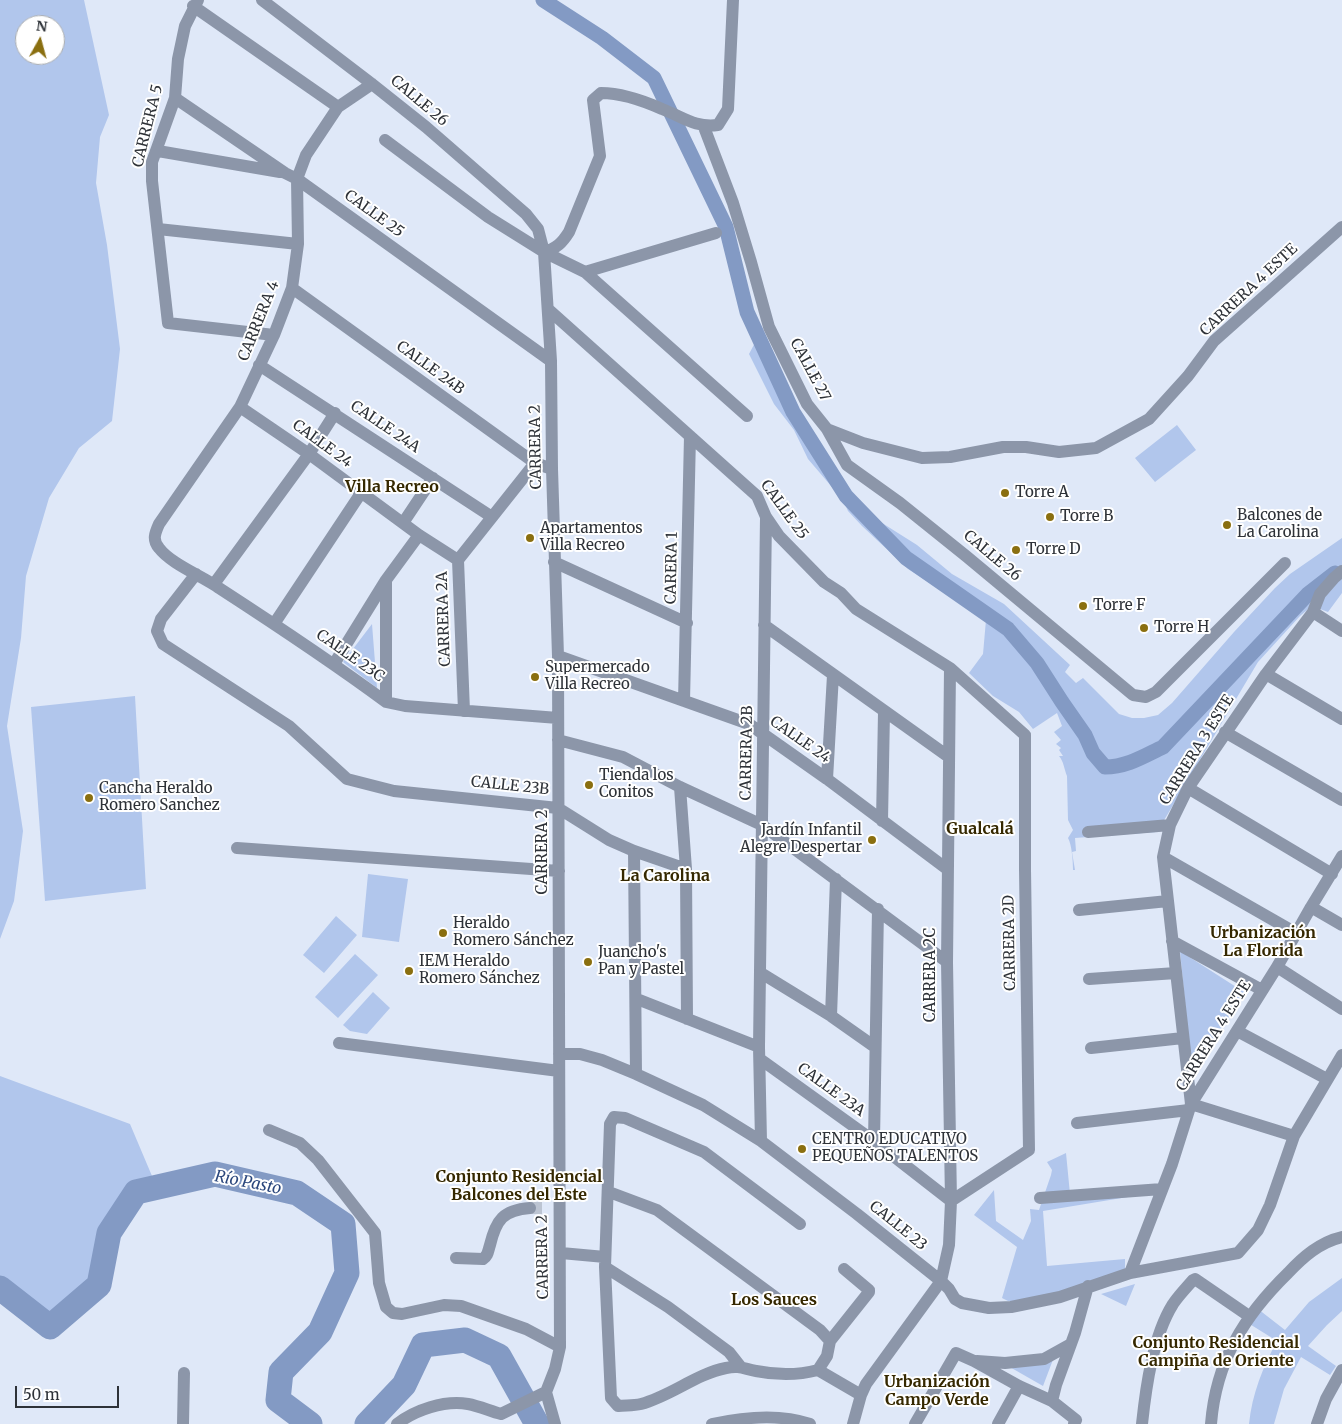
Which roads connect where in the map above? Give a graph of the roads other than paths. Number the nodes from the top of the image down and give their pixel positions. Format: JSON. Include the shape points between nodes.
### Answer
{"nodes":[{"id":1,"x":262,"y":0,"type":"edge"},
{"id":2,"x":733,"y":0,"type":"edge"},
{"id":3,"x":195,"y":3,"type":"edge"},
{"id":4,"x":372,"y":84,"type":"junction"},
{"id":5,"x":175,"y":98,"type":"junction"},
{"id":6,"x":338,"y":107,"type":"junction"},
{"id":7,"x":699,"y":125,"type":"junction"},
{"id":8,"x":385,"y":140,"type":"dead end"},
{"id":9,"x":158,"y":151,"type":"junction"},
{"id":10,"x":285,"y":173,"type":"junction"},
{"id":11,"x":297,"y":179,"type":"junction"},
{"id":12,"x":1342,"y":227,"type":"edge"},
{"id":13,"x":158,"y":230,"type":"junction"},
{"id":14,"x":716,"y":233,"type":"dead end"},
{"id":15,"x":298,"y":244,"type":"junction"},
{"id":16,"x":543,"y":246,"type":"junction"},
{"id":17,"x":585,"y":272,"type":"junction"},
{"id":18,"x":292,"y":288,"type":"junction"},
{"id":19,"x":549,"y":310,"type":"junction"},
{"id":20,"x":274,"y":335,"type":"junction"},
{"id":21,"x":551,"y":361,"type":"junction"},
{"id":22,"x":259,"y":365,"type":"junction"},
{"id":23,"x":240,"y":407,"type":"junction"},
{"id":24,"x":335,"y":413,"type":"junction"},
{"id":25,"x":747,"y":416,"type":"dead end"},
{"id":26,"x":827,"y":429,"type":"junction"},
{"id":27,"x":690,"y":436,"type":"junction"},
{"id":28,"x":1059,"y":452,"type":"joint"},
{"id":29,"x":309,"y":454,"type":"junction"},
{"id":30,"x":535,"y":463,"type":"junction"},
{"id":31,"x":552,"y":468,"type":"junction"},
{"id":32,"x":433,"y":478,"type":"junction"},
{"id":33,"x":361,"y":493,"type":"junction"},
{"id":34,"x":492,"y":517,"type":"junction"},
{"id":35,"x":766,"y":517,"type":"junction"},
{"id":36,"x":403,"y":523,"type":"junction"},
{"id":37,"x":419,"y":535,"type":"junction"},
{"id":38,"x":154,"y":541,"type":"joint"},
{"id":39,"x":458,"y":560,"type":"junction"},
{"id":40,"x":554,"y":562,"type":"junction"},
{"id":41,"x":1285,"y":563,"type":"dead end"},
{"id":42,"x":1342,"y":571,"type":"edge"},
{"id":43,"x":196,"y":574,"type":"junction"},
{"id":44,"x":386,"y":580,"type":"junction"},
{"id":45,"x":214,"y":584,"type":"junction"},
{"id":46,"x":1313,"y":612,"type":"junction"},
{"id":47,"x":687,"y":623,"type":"junction"},
{"id":48,"x":274,"y":624,"type":"junction"},
{"id":49,"x":764,"y":625,"type":"junction"},
{"id":50,"x":1342,"y":631,"type":"edge"},
{"id":51,"x":558,"y":656,"type":"junction"},
{"id":52,"x":334,"y":664,"type":"junction"},
{"id":53,"x":950,"y":668,"type":"junction"},
{"id":54,"x":1266,"y":674,"type":"junction"},
{"id":55,"x":833,"y":675,"type":"junction"},
{"id":56,"x":684,"y":700,"type":"junction"},
{"id":57,"x":386,"y":702,"type":"junction"},
{"id":58,"x":464,"y":711,"type":"junction"},
{"id":59,"x":884,"y":712,"type":"junction"},
{"id":60,"x":558,"y":718,"type":"junction"},
{"id":61,"x":1342,"y":719,"type":"edge"},
{"id":62,"x":1225,"y":732,"type":"junction"},
{"id":63,"x":763,"y":734,"type":"junction"},
{"id":64,"x":1025,"y":735,"type":"joint"},
{"id":65,"x":558,"y":740,"type":"junction"},
{"id":66,"x":949,"y":757,"type":"junction"},
{"id":67,"x":827,"y":779,"type":"junction"},
{"id":68,"x":680,"y":788,"type":"junction"},
{"id":69,"x":1188,"y":788,"type":"junction"},
{"id":70,"x":1342,"y":800,"type":"edge"},
{"id":71,"x":558,"y":808,"type":"junction"},
{"id":72,"x":882,"y":821,"type":"junction"},
{"id":73,"x":762,"y":825,"type":"junction"},
{"id":74,"x":1170,"y":825,"type":"junction"},
{"id":75,"x":1088,"y":832,"type":"dead end"},
{"id":76,"x":237,"y":848,"type":"dead end"},
{"id":77,"x":634,"y":851,"type":"junction"},
{"id":78,"x":1163,"y":856,"type":"junction"},
{"id":79,"x":1342,"y":856,"type":"edge"},
{"id":80,"x":686,"y":869,"type":"junction"},
{"id":81,"x":947,"y":870,"type":"junction"},
{"id":82,"x":559,"y":871,"type":"junction"},
{"id":83,"x":1332,"y":874,"type":"junction"},
{"id":84,"x":836,"y":879,"type":"junction"},
{"id":85,"x":1168,"y":901,"type":"junction"},
{"id":86,"x":1311,"y":907,"type":"junction"},
{"id":87,"x":878,"y":910,"type":"junction"},
{"id":88,"x":1079,"y":910,"type":"dead end"},
{"id":89,"x":1342,"y":925,"type":"edge"},
{"id":90,"x":1296,"y":933,"type":"junction"},
{"id":91,"x":1172,"y":940,"type":"junction"},
{"id":92,"x":947,"y":962,"type":"junction"},
{"id":93,"x":1277,"y":968,"type":"junction"},
{"id":94,"x":761,"y":973,"type":"junction"},
{"id":95,"x":1176,"y":973,"type":"junction"},
{"id":96,"x":1089,"y":979,"type":"dead end"},
{"id":97,"x":1262,"y":990,"type":"junction"},
{"id":98,"x":636,"y":999,"type":"junction"},
{"id":99,"x":1342,"y":1009,"type":"edge"},
{"id":100,"x":831,"y":1016,"type":"junction"},
{"id":101,"x":687,"y":1019,"type":"junction"},
{"id":102,"x":1237,"y":1031,"type":"junction"},
{"id":103,"x":1183,"y":1038,"type":"junction"},
{"id":104,"x":339,"y":1043,"type":"dead end"},
{"id":105,"x":875,"y":1048,"type":"junction"},
{"id":106,"x":1091,"y":1048,"type":"dead end"},
{"id":107,"x":760,"y":1053,"type":"junction"},
{"id":108,"x":559,"y":1054,"type":"junction"},
{"id":109,"x":1342,"y":1055,"type":"edge"},
{"id":110,"x":559,"y":1071,"type":"junction"},
{"id":111,"x":636,"y":1074,"type":"junction"},
{"id":112,"x":1326,"y":1079,"type":"junction"},
{"id":113,"x":1190,"y":1107,"type":"junction"},
{"id":114,"x":1077,"y":1123,"type":"dead end"},
{"id":115,"x":269,"y":1130,"type":"dead end"},
{"id":116,"x":1294,"y":1136,"type":"junction"},
{"id":117,"x":761,"y":1141,"type":"junction"},
{"id":118,"x":874,"y":1141,"type":"junction"},
{"id":119,"x":1162,"y":1189,"type":"junction"},
{"id":120,"x":609,"y":1192,"type":"junction"},
{"id":121,"x":1040,"y":1198,"type":"dead end"},
{"id":122,"x":951,"y":1201,"type":"junction"},
{"id":123,"x":530,"y":1208,"type":"tunnel mouth"},
{"id":124,"x":800,"y":1224,"type":"dead end"},
{"id":125,"x":1342,"y":1237,"type":"edge"},
{"id":126,"x":561,"y":1253,"type":"junction"},
{"id":127,"x":456,"y":1258,"type":"dead end"},
{"id":128,"x":605,"y":1262,"type":"junction"},
{"id":129,"x":1192,"y":1262,"type":"junction"},
{"id":130,"x":844,"y":1269,"type":"dead end"},
{"id":131,"x":1130,"y":1273,"type":"junction"},
{"id":132,"x":1195,"y":1279,"type":"junction"},
{"id":133,"x":941,"y":1281,"type":"junction"},
{"id":134,"x":1088,"y":1286,"type":"junction"},
{"id":135,"x":1249,"y":1316,"type":"junction"},
{"id":136,"x":830,"y":1341,"type":"junction"},
{"id":137,"x":1071,"y":1344,"type":"junction"},
{"id":138,"x":560,"y":1347,"type":"junction"},
{"id":139,"x":974,"y":1361,"type":"junction"},
{"id":140,"x":740,"y":1366,"type":"junction"},
{"id":141,"x":818,"y":1370,"type":"junction"},
{"id":142,"x":1342,"y":1370,"type":"edge"},
{"id":143,"x":184,"y":1373,"type":"dead end"},
{"id":144,"x":1019,"y":1386,"type":"junction"},
{"id":145,"x":546,"y":1392,"type":"junction"},
{"id":146,"x":861,"y":1395,"type":"junction"},
{"id":147,"x":1052,"y":1401,"type":"junction"},
{"id":148,"x":505,"y":1416,"type":"edge"},
{"id":149,"x":183,"y":1424,"type":"edge"},
{"id":150,"x":397,"y":1424,"type":"edge"},
{"id":151,"x":555,"y":1424,"type":"edge"},
{"id":152,"x":712,"y":1424,"type":"edge"},
{"id":153,"x":810,"y":1424,"type":"edge"},
{"id":154,"x":853,"y":1424,"type":"edge"},
{"id":155,"x":915,"y":1424,"type":"edge"},
{"id":156,"x":998,"y":1424,"type":"edge"},
{"id":157,"x":1074,"y":1424,"type":"edge"},
{"id":158,"x":1142,"y":1424,"type":"edge"},
{"id":159,"x":1211,"y":1424,"type":"edge"},
{"id":160,"x":1317,"y":1424,"type":"edge"}],
"edges":[{"from":1,"to":4,"type":"street","name":"CALLE 26"},
{"from":2,"to":7,"type":"street","via":[[728,109],[718,125]]},
{"from":3,"to":5,"type":"street","name":"CARRERA 5","via":[[185,26],[178,59]]},
{"from":3,"to":6,"type":"street"},
{"from":4,"to":6,"type":"street","name":"CARRERA 4"},
{"from":4,"to":16,"type":"street","name":"CALLE 26","via":[[526,214],[538,229]]},
{"from":5,"to":9,"type":"street","name":"CARRERA 5"},
{"from":5,"to":10,"type":"street","name":"CALLE 25"},
{"from":6,"to":11,"type":"street","name":"CARRERA 4","via":[[306,155]]},
{"from":7,"to":16,"type":"street","via":[[660,108],[614,93],[601,93],[593,100],[600,156],[569,232],[554,249]]},
{"from":7,"to":26,"type":"street","name":"CALLE 27","via":[[733,203],[769,327],[806,404]]},
{"from":8,"to":16,"type":"street","via":[[488,217]]},
{"from":9,"to":10,"type":"street"},
{"from":9,"to":13,"type":"street","name":"CARRERA 5","via":[[152,162],[152,181]]},
{"from":10,"to":11,"type":"street","name":"CALLE 25"},
{"from":11,"to":15,"type":"street","name":"CARRERA 4"},
{"from":11,"to":21,"type":"street","name":"CALLE 25"},
{"from":12,"to":28,"type":"street","name":"CARRERA 4 ESTE","via":[[1214,341],[1149,419],[1096,448]]},
{"from":13,"to":15,"type":"street"},
{"from":13,"to":20,"type":"street","name":"CARRERA 5","via":[[168,323]]},
{"from":14,"to":17,"type":"street"},
{"from":15,"to":18,"type":"street","name":"CARRERA 4"},
{"from":16,"to":17,"type":"street"},
{"from":16,"to":19,"type":"street","name":"CARRERA 2"},
{"from":17,"to":25,"type":"street"},
{"from":18,"to":20,"type":"street","name":"CARRERA 4"},
{"from":18,"to":30,"type":"street","name":"CALLE 24B"},
{"from":19,"to":21,"type":"street","name":"CARRERA 2"},
{"from":19,"to":27,"type":"street","name":"CALLE 25"},
{"from":20,"to":22,"type":"street","name":"CARRERA 4"},
{"from":21,"to":31,"type":"street","name":"CARRERA 2"},
{"from":22,"to":23,"type":"street","name":"CARRERA 4"},
{"from":22,"to":24,"type":"street","name":"CALLE 24A"},
{"from":23,"to":29,"type":"street","name":"CALLE 24"},
{"from":23,"to":38,"type":"street","name":"CARRERA 4","via":[[158,524]]},
{"from":24,"to":29,"type":"street"},
{"from":24,"to":32,"type":"street","name":"CALLE 24A"},
{"from":26,"to":28,"type":"street","name":"CALLE 27","via":[[863,443],[922,458],[950,457],[1003,447]]},
{"from":26,"to":41,"type":"street","name":"CALLE 26","via":[[847,465],[959,550],[1133,695],[1146,697],[1156,692]]},
{"from":27,"to":35,"type":"street","name":"CALLE 25","via":[[757,496]]},
{"from":27,"to":47,"type":"street","name":"CARERA 1"},
{"from":29,"to":33,"type":"street","name":"CALLE 24"},
{"from":29,"to":45,"type":"street"},
{"from":30,"to":31,"type":"street","name":"CALLE 24B"},
{"from":30,"to":34,"type":"street","name":"CARRERA 2A"},
{"from":31,"to":40,"type":"street","name":"CARRERA 2"},
{"from":32,"to":34,"type":"street","name":"CALLE 24A"},
{"from":32,"to":36,"type":"street"},
{"from":33,"to":36,"type":"street","name":"CALLE 24"},
{"from":33,"to":48,"type":"street"},
{"from":34,"to":39,"type":"street","name":"CARRERA 2A"},
{"from":35,"to":49,"type":"street","name":"CARRERA 2B"},
{"from":35,"to":53,"type":"street","name":"CALLE 25","via":[[779,536],[824,582],[841,593],[856,609]]},
{"from":36,"to":37,"type":"street","name":"CALLE 24"},
{"from":37,"to":39,"type":"street","name":"CALLE 24"},
{"from":37,"to":44,"type":"street"},
{"from":38,"to":43,"type":"street","name":"CALLE 23C","via":[[167,556]]},
{"from":39,"to":58,"type":"street","name":"CARRERA 2A"},
{"from":40,"to":47,"type":"street"},
{"from":40,"to":51,"type":"street","name":"CARRERA 2"},
{"from":42,"to":46,"type":"street","name":"CARRERA 3 ESTE","via":[[1320,594]]},
{"from":43,"to":45,"type":"street","name":"CALLE 23C"},
{"from":43,"to":71,"type":"street","name":"CALLE 23B","via":[[161,619],[157,631],[162,644],[289,726],[347,779],[394,790]]},
{"from":44,"to":52,"type":"street"},
{"from":44,"to":57,"type":"street"},
{"from":45,"to":48,"type":"street","name":"CALLE 23C"},
{"from":46,"to":50,"type":"street"},
{"from":46,"to":54,"type":"street","name":"CARRERA 3 ESTE"},
{"from":47,"to":56,"type":"street","name":"CARERA 1"},
{"from":48,"to":52,"type":"street","name":"CALLE 23C"},
{"from":49,"to":55,"type":"street"},
{"from":49,"to":63,"type":"street","name":"CARRERA 2B"},
{"from":51,"to":56,"type":"street","name":"CALLE 24"},
{"from":51,"to":60,"type":"street","name":"CARRERA 2"},
{"from":52,"to":57,"type":"street","name":"CALLE 23C"},
{"from":53,"to":64,"type":"street","name":"CALLE 25"},
{"from":53,"to":66,"type":"street","name":"CARRERA 2C"},
{"from":54,"to":61,"type":"street"},
{"from":54,"to":62,"type":"street","name":"CARRERA 3 ESTE"},
{"from":55,"to":59,"type":"street"},
{"from":55,"to":67,"type":"street"},
{"from":56,"to":63,"type":"street","name":"CALLE 24","via":[[749,724]]},
{"from":57,"to":58,"type":"street","name":"CALLE 23C"},
{"from":58,"to":60,"type":"street","name":"CALLE 23C"},
{"from":59,"to":66,"type":"street"},
{"from":59,"to":72,"type":"street"},
{"from":60,"to":65,"type":"street","name":"CARRERA 2"},
{"from":62,"to":69,"type":"street","name":"CARRERA 3 ESTE"},
{"from":62,"to":70,"type":"street"},
{"from":63,"to":67,"type":"street","name":"CALLE 24"},
{"from":63,"to":73,"type":"street","name":"CARRERA 2B"},
{"from":64,"to":122,"type":"street","name":"CARRERA 2D","via":[[1029,1150]]},
{"from":65,"to":68,"type":"street","via":[[623,757]]},
{"from":65,"to":71,"type":"street","name":"CARRERA 2"},
{"from":66,"to":81,"type":"street","name":"CARRERA 2C"},
{"from":67,"to":72,"type":"street","name":"CALLE 24"},
{"from":68,"to":73,"type":"street"},
{"from":68,"to":80,"type":"street"},
{"from":69,"to":74,"type":"street","name":"CARRERA 3 ESTE"},
{"from":69,"to":83,"type":"street"},
{"from":71,"to":77,"type":"street","name":"CALLE 23B","via":[[609,840]]},
{"from":71,"to":82,"type":"street","name":"CARRERA 2"},
{"from":72,"to":81,"type":"street","name":"CALLE 24"},
{"from":73,"to":84,"type":"street"},
{"from":73,"to":94,"type":"street","name":"CARRERA 2B"},
{"from":74,"to":75,"type":"street"},
{"from":74,"to":78,"type":"street","name":"CARRERA 3 ESTE"},
{"from":76,"to":82,"type":"street"},
{"from":77,"to":80,"type":"street","name":"CALLE 23B"},
{"from":77,"to":98,"type":"street"},
{"from":78,"to":85,"type":"street","name":"CARRERA 3 ESTE"},
{"from":78,"to":90,"type":"street"},
{"from":79,"to":83,"type":"street","name":"CARRERA 4 ESTE"},
{"from":80,"to":101,"type":"street"},
{"from":81,"to":92,"type":"street","name":"CARRERA 2C"},
{"from":82,"to":108,"type":"street","name":"CARRERA 2"},
{"from":83,"to":86,"type":"street","name":"CARRERA 4 ESTE"},
{"from":84,"to":87,"type":"street"},
{"from":84,"to":100,"type":"street"},
{"from":85,"to":88,"type":"street"},
{"from":85,"to":91,"type":"street","name":"CARRERA 3 ESTE"},
{"from":86,"to":89,"type":"street"},
{"from":86,"to":90,"type":"street","name":"CARRERA 4 ESTE"},
{"from":87,"to":92,"type":"street"},
{"from":87,"to":105,"type":"street"},
{"from":90,"to":93,"type":"street","name":"CARRERA 4 ESTE"},
{"from":91,"to":95,"type":"street","name":"CARRERA 3 ESTE"},
{"from":91,"to":97,"type":"street"},
{"from":92,"to":122,"type":"street","name":"CARRERA 2C"},
{"from":93,"to":97,"type":"street","name":"CARRERA 4 ESTE"},
{"from":93,"to":99,"type":"street"},
{"from":94,"to":100,"type":"street"},
{"from":94,"to":107,"type":"street","name":"CARRERA 2B"},
{"from":95,"to":96,"type":"street"},
{"from":95,"to":103,"type":"street","name":"CARRERA 3 ESTE"},
{"from":97,"to":102,"type":"street","name":"CARRERA 4 ESTE"},
{"from":98,"to":101,"type":"street","name":"CALLE 23A"},
{"from":98,"to":111,"type":"street"},
{"from":100,"to":105,"type":"street"},
{"from":101,"to":107,"type":"street","name":"CALLE 23A"},
{"from":102,"to":112,"type":"street"},
{"from":102,"to":113,"type":"street","name":"CARRERA 4 ESTE"},
{"from":103,"to":106,"type":"street"},
{"from":103,"to":113,"type":"street","name":"CARRERA 3 ESTE"},
{"from":104,"to":110,"type":"street"},
{"from":105,"to":118,"type":"street"},
{"from":107,"to":117,"type":"street","name":"CARRERA 2B"},
{"from":107,"to":118,"type":"street","name":"CALLE 23A"},
{"from":108,"to":110,"type":"street","name":"CARRERA 2"},
{"from":108,"to":111,"type":"street","name":"CALLE 23","via":[[580,1054]]},
{"from":109,"to":112,"type":"street"},
{"from":110,"to":126,"type":"street","name":"CARRERA 2","via":[[552,1208]]},
{"from":111,"to":117,"type":"street","name":"CALLE 23","via":[[703,1105]]},
{"from":112,"to":116,"type":"street"},
{"from":113,"to":114,"type":"street"},
{"from":113,"to":116,"type":"street"},
{"from":113,"to":119,"type":"street","name":"CARRERA 4 ESTE"},
{"from":115,"to":138,"type":"street","via":[[300,1143],[318,1160],[375,1233],[379,1283],[386,1307],[394,1313],[444,1305],[461,1306],[526,1328]]},
{"from":116,"to":129,"type":"street","name":"CALLE 23","via":[[1258,1230],[1238,1253]]},
{"from":117,"to":133,"type":"street","name":"CALLE 23"},
{"from":118,"to":122,"type":"street","name":"CALLE 23A"},
{"from":119,"to":121,"type":"street"},
{"from":119,"to":131,"type":"street","name":"CARRERA 4 ESTE"},
{"from":120,"to":124,"type":"street","via":[[610,1124],[614,1116],[704,1152]]},
{"from":120,"to":128,"type":"street"},
{"from":120,"to":136,"type":"street","via":[[657,1210],[820,1330]]},
{"from":122,"to":133,"type":"street","name":"CARRERA 2C","via":[[949,1245]]},
{"from":123,"to":127,"type":"street","via":[[508,1212],[499,1219],[487,1256],[483,1259]]},
{"from":125,"to":135,"type":"street","via":[[1308,1254],[1268,1292]]},
{"from":126,"to":128,"type":"street"},
{"from":126,"to":138,"type":"street","name":"CARRERA 2"},
{"from":128,"to":140,"type":"street","via":[[729,1352]]},
{"from":128,"to":140,"type":"street","via":[[611,1398],[618,1406],[640,1404],[724,1368]]},
{"from":129,"to":131,"type":"street","name":"CALLE 23"},
{"from":129,"to":132,"type":"street"},
{"from":130,"to":136,"type":"street","via":[[869,1292]]},
{"from":131,"to":134,"type":"street","name":"CALLE 23"},
{"from":132,"to":135,"type":"street"},
{"from":132,"to":158,"type":"street","via":[[1174,1304],[1162,1330],[1150,1370]]},
{"from":133,"to":134,"type":"street","name":"CALLE 23","via":[[955,1299],[989,1308],[1060,1297]]},
{"from":133,"to":146,"type":"street"},
{"from":134,"to":137,"type":"street"},
{"from":135,"to":159,"type":"street","via":[[1222,1369]]},
{"from":136,"to":141,"type":"street","via":[[827,1356]]},
{"from":137,"to":139,"type":"street","via":[[1044,1359],[1005,1363]]},
{"from":137,"to":147,"type":"street"},
{"from":138,"to":145,"type":"street","name":"CARRERA 2"},
{"from":139,"to":144,"type":"street"},
{"from":139,"to":155,"type":"street","via":[[956,1353]]},
{"from":140,"to":141,"type":"street","via":[[770,1373],[804,1374]]},
{"from":141,"to":146,"type":"street"},
{"from":142,"to":160,"type":"street","via":[[1326,1398]]},
{"from":143,"to":149,"type":"street"},
{"from":144,"to":147,"type":"street"},
{"from":144,"to":156,"type":"street"},
{"from":145,"to":148,"type":"street"},
{"from":145,"to":151,"type":"street"},
{"from":146,"to":154,"type":"street"},
{"from":147,"to":157,"type":"street","via":[[1076,1420]]},
{"from":148,"to":150,"type":"street","via":[[466,1404],[445,1404],[428,1408]]},
{"from":152,"to":153,"type":"street","via":[[750,1417]]}]}
